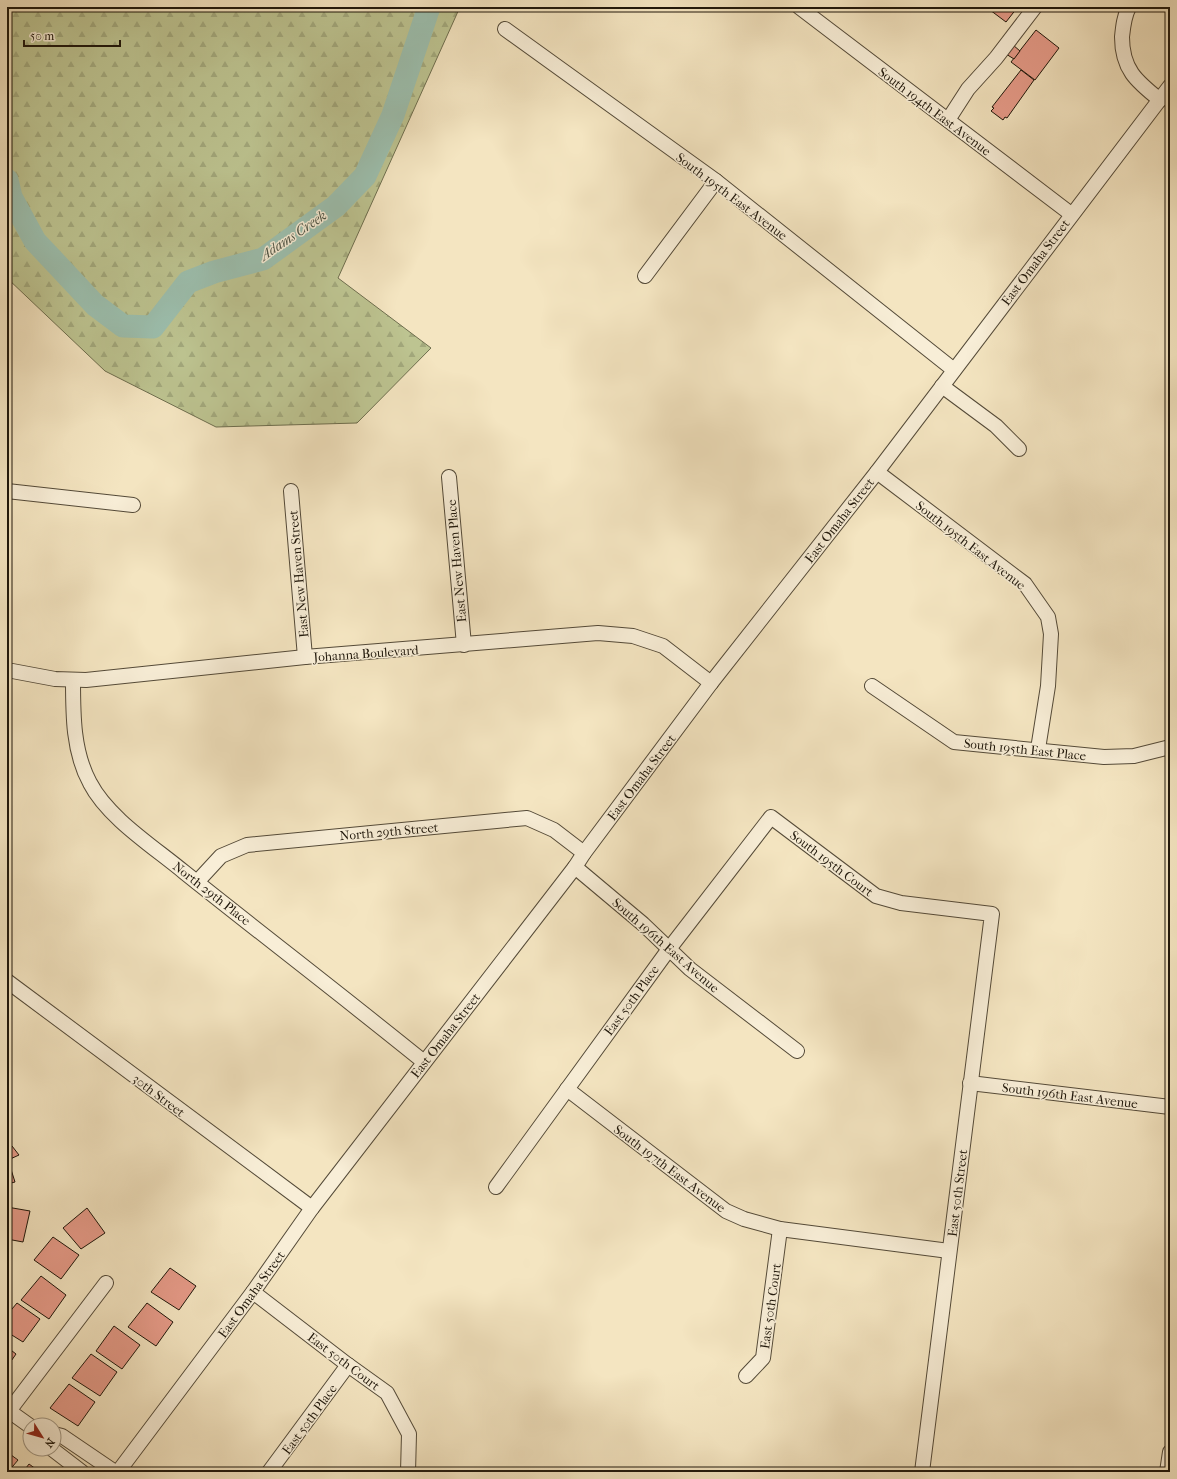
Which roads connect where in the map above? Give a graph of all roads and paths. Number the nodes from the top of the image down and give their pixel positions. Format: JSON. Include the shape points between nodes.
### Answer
{"nodes":[{"id":1,"x":798,"y":7,"type":"edge"},
{"id":2,"x":1035,"y":7,"type":"edge"},
{"id":3,"x":1129,"y":7,"type":"edge"},
{"id":4,"x":505,"y":30,"type":"dead end"},
{"id":5,"x":1170,"y":86,"type":"edge"},
{"id":6,"x":1160,"y":100,"type":"junction"},
{"id":7,"x":948,"y":120,"type":"junction"},
{"id":8,"x":716,"y":181,"type":"junction"},
{"id":9,"x":1071,"y":214,"type":"junction"},
{"id":10,"x":645,"y":276,"type":"dead end"},
{"id":11,"x":954,"y":370,"type":"junction"},
{"id":12,"x":942,"y":386,"type":"junction"},
{"id":13,"x":1019,"y":449,"type":"dead end"},
{"id":14,"x":878,"y":472,"type":"junction"},
{"id":15,"x":449,"y":477,"type":"dead end"},
{"id":16,"x":7,"y":491,"type":"edge"},
{"id":17,"x":291,"y":492,"type":"dead end"},
{"id":18,"x":133,"y":505,"type":"dead end"},
{"id":19,"x":464,"y":645,"type":"junction"},
{"id":20,"x":305,"y":658,"type":"junction"},
{"id":21,"x":7,"y":670,"type":"edge"},
{"id":22,"x":73,"y":680,"type":"junction"},
{"id":23,"x":711,"y":683,"type":"junction"},
{"id":24,"x":872,"y":686,"type":"dead end"},
{"id":25,"x":1170,"y":747,"type":"edge"},
{"id":26,"x":1038,"y":749,"type":"junction"},
{"id":27,"x":771,"y":817,"type":"joint"},
{"id":28,"x":584,"y":853,"type":"junction"},
{"id":29,"x":575,"y":867,"type":"junction"},
{"id":30,"x":197,"y":882,"type":"junction"},
{"id":31,"x":992,"y":914,"type":"joint"},
{"id":32,"x":669,"y":949,"type":"junction"},
{"id":33,"x":7,"y":981,"type":"edge"},
{"id":34,"x":797,"y":1051,"type":"dead end"},
{"id":35,"x":424,"y":1062,"type":"junction"},
{"id":36,"x":970,"y":1083,"type":"junction"},
{"id":37,"x":567,"y":1089,"type":"junction"},
{"id":38,"x":1170,"y":1107,"type":"edge"},
{"id":39,"x":496,"y":1187,"type":"dead end"},
{"id":40,"x":312,"y":1208,"type":"junction"},
{"id":41,"x":780,"y":1230,"type":"junction"},
{"id":42,"x":949,"y":1251,"type":"junction"},
{"id":43,"x":106,"y":1283,"type":"dead end"},
{"id":44,"x":253,"y":1292,"type":"junction"},
{"id":45,"x":348,"y":1365,"type":"junction"},
{"id":46,"x":746,"y":1376,"type":"dead end"},
{"id":47,"x":8,"y":1410,"type":"edge"},
{"id":48,"x":22,"y":1420,"type":"edge"},
{"id":49,"x":62,"y":1436,"type":"edge"},
{"id":50,"x":1170,"y":1452,"type":"edge"},
{"id":51,"x":62,"y":1457,"type":"edge"},
{"id":52,"x":82,"y":1472,"type":"edge"},
{"id":53,"x":117,"y":1472,"type":"edge"},
{"id":54,"x":270,"y":1472,"type":"edge"},
{"id":55,"x":408,"y":1472,"type":"edge"},
{"id":56,"x":922,"y":1472,"type":"edge"},
{"id":57,"x":1167,"y":1472,"type":"edge"}],
"edges":[{"from":1,"to":7,"type":"street","name":"South 194th East Avenue"},
{"from":2,"to":7,"type":"street","via":[[996,58],[968,89]]},
{"from":3,"to":6,"type":"street","via":[[1122,32],[1122,52],[1127,67],[1136,80]]},
{"from":4,"to":8,"type":"street","name":"South 195th East Avenue"},
{"from":5,"to":6,"type":"street","name":"East Omaha Street"},
{"from":6,"to":9,"type":"street","name":"East Omaha Street"},
{"from":7,"to":9,"type":"street","name":"South 194th East Avenue"},
{"from":8,"to":10,"type":"street"},
{"from":8,"to":11,"type":"street","name":"South 195th East Avenue"},
{"from":9,"to":11,"type":"street","name":"East Omaha Street"},
{"from":11,"to":12,"type":"street","name":"East Omaha Street"},
{"from":12,"to":13,"type":"street","via":[[996,426]]},
{"from":12,"to":14,"type":"street","name":"East Omaha Street"},
{"from":14,"to":23,"type":"street","name":"East Omaha Street"},
{"from":14,"to":26,"type":"street","name":"South 195th East Avenue","via":[[1025,584],[1048,618],[1051,634],[1048,686]]},
{"from":15,"to":19,"type":"street","name":"East New Haven Place"},
{"from":16,"to":18,"type":"street"},
{"from":17,"to":20,"type":"street","name":"East New Haven Street"},
{"from":19,"to":20,"type":"street","name":"Johanna Boulevard"},
{"from":19,"to":23,"type":"street","name":"Johanna Boulevard","via":[[598,633],[633,636],[662,646]]},
{"from":20,"to":22,"type":"street","name":"Johanna Boulevard"},
{"from":21,"to":22,"type":"street","name":"Johanna Boulevard"},
{"from":22,"to":30,"type":"street","name":"North 29th Place","via":[[76,743],[90,784],[103,803],[118,818]]},
{"from":23,"to":28,"type":"street","name":"East Omaha Street"},
{"from":24,"to":26,"type":"street","name":"South 195th East Place","via":[[954,742]]},
{"from":25,"to":26,"type":"street","name":"South 195th East Place","via":[[1134,756],[1104,757]]},
{"from":27,"to":31,"type":"street","name":"South 195th Court","via":[[876,896],[901,903]]},
{"from":27,"to":32,"type":"street","name":"East 50th Place"},
{"from":28,"to":29,"type":"street","name":"East Omaha Street"},
{"from":28,"to":30,"type":"street","name":"North 29th Street","via":[[554,830],[527,818],[247,845],[221,856]]},
{"from":29,"to":32,"type":"street","name":"South 196th East Avenue"},
{"from":29,"to":35,"type":"street","name":"East Omaha Street"},
{"from":30,"to":35,"type":"street","name":"North 29th Place"},
{"from":31,"to":36,"type":"street","name":"East 50th Street"},
{"from":32,"to":34,"type":"street","name":"South 196th East Avenue","via":[[690,969]]},
{"from":32,"to":37,"type":"street","name":"East 50th Place"},
{"from":33,"to":40,"type":"street","name":"30th Street"},
{"from":35,"to":40,"type":"street","name":"East Omaha Street"},
{"from":36,"to":38,"type":"street","name":"South 196th East Avenue"},
{"from":36,"to":42,"type":"street","name":"East 50th Street"},
{"from":37,"to":39,"type":"street","name":"East 50th Place"},
{"from":37,"to":41,"type":"street","name":"South 197th East Avenue","via":[[726,1211]]},
{"from":40,"to":44,"type":"street","name":"East Omaha Street"},
{"from":41,"to":42,"type":"street","name":"South 197th East Avenue"},
{"from":41,"to":46,"type":"street","name":"East 50th Court","via":[[763,1358]]},
{"from":42,"to":56,"type":"street","name":"East 50th Street"},
{"from":43,"to":47,"type":"street"},
{"from":44,"to":45,"type":"street","name":"East 50th Court"},
{"from":44,"to":53,"type":"street","name":"East Omaha Street"},
{"from":45,"to":54,"type":"street","name":"East 50th Place"},
{"from":45,"to":55,"type":"street","name":"East 50th Court","via":[[387,1393],[409,1434]]},
{"from":47,"to":48,"type":"street"},
{"from":49,"to":53,"type":"street"},
{"from":50,"to":57,"type":"street"},
{"from":51,"to":52,"type":"street"}]}
